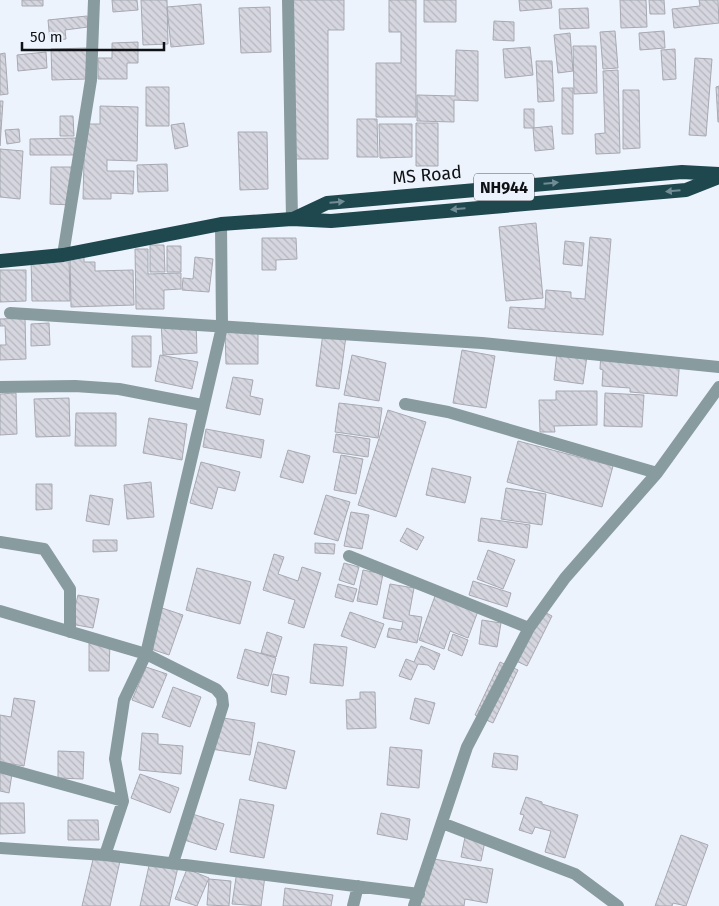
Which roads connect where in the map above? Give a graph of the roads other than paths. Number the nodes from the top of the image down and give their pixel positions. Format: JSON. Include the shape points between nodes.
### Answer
{"nodes":[{"id":1,"x":94,"y":0,"type":"edge"},
{"id":2,"x":288,"y":0,"type":"edge"},
{"id":3,"x":719,"y":175,"type":"edge"},
{"id":4,"x":292,"y":219,"type":"junction"},
{"id":5,"x":222,"y":224,"type":"junction"},
{"id":6,"x":64,"y":254,"type":"junction"},
{"id":7,"x":0,"y":261,"type":"edge"},
{"id":8,"x":10,"y":312,"type":"dead end"},
{"id":9,"x":222,"y":327,"type":"junction"},
{"id":10,"x":719,"y":367,"type":"edge"},
{"id":11,"x":0,"y":387,"type":"edge"},
{"id":12,"x":719,"y":387,"type":"edge"},
{"id":13,"x":405,"y":404,"type":"dead end"},
{"id":14,"x":202,"y":405,"type":"junction"},
{"id":15,"x":657,"y":473,"type":"junction"},
{"id":16,"x":0,"y":542,"type":"edge"},
{"id":17,"x":349,"y":556,"type":"dead end"},
{"id":18,"x":0,"y":611,"type":"edge"},
{"id":19,"x":529,"y":628,"type":"junction"},
{"id":20,"x":70,"y":632,"type":"junction"},
{"id":21,"x":146,"y":654,"type":"junction"},
{"id":22,"x":0,"y":766,"type":"edge"},
{"id":23,"x":123,"y":802,"type":"junction"},
{"id":24,"x":442,"y":823,"type":"junction"},
{"id":25,"x":0,"y":848,"type":"edge"},
{"id":26,"x":105,"y":855,"type":"junction"},
{"id":27,"x":173,"y":863,"type":"junction"},
{"id":28,"x":358,"y":886,"type":"junction"},
{"id":29,"x":417,"y":900,"type":"edge"},
{"id":30,"x":353,"y":906,"type":"edge"},
{"id":31,"x":618,"y":906,"type":"edge"}],
"edges":[{"from":1,"to":6,"type":"street","via":[[91,80]]},
{"from":2,"to":4,"type":"street"},
{"from":3,"to":4,"type":"highway","name":"MS Road","number":"NH944","via":[[682,172],[327,203]]},
{"from":4,"to":5,"type":"highway","name":"MS Road","number":"NH944"},
{"from":5,"to":6,"type":"highway","name":"MS Road","number":"NH944"},
{"from":5,"to":9,"type":"street"},
{"from":6,"to":7,"type":"highway","name":"MS Road","number":"NH944"},
{"from":8,"to":9,"type":"street"},
{"from":9,"to":10,"type":"street","via":[[482,343]]},
{"from":9,"to":14,"type":"street"},
{"from":11,"to":14,"type":"street","via":[[119,389]]},
{"from":12,"to":15,"type":"street"},
{"from":13,"to":15,"type":"street","via":[[448,412]]},
{"from":14,"to":21,"type":"street"},
{"from":15,"to":19,"type":"street","via":[[565,578]]},
{"from":16,"to":20,"type":"street","via":[[44,548],[70,589]]},
{"from":17,"to":19,"type":"street"},
{"from":18,"to":20,"type":"street"},
{"from":19,"to":24,"type":"street","via":[[467,746]]},
{"from":20,"to":21,"type":"street"},
{"from":21,"to":23,"type":"street","via":[[124,700],[115,759]]},
{"from":21,"to":27,"type":"street","via":[[216,689],[222,696],[223,705]]},
{"from":22,"to":23,"type":"street"},
{"from":23,"to":26,"type":"street"},
{"from":24,"to":29,"type":"street"},
{"from":24,"to":31,"type":"street","via":[[575,874]]},
{"from":25,"to":26,"type":"street"},
{"from":26,"to":27,"type":"street"},
{"from":27,"to":28,"type":"street"},
{"from":28,"to":29,"type":"street"},
{"from":28,"to":30,"type":"street"}]}
